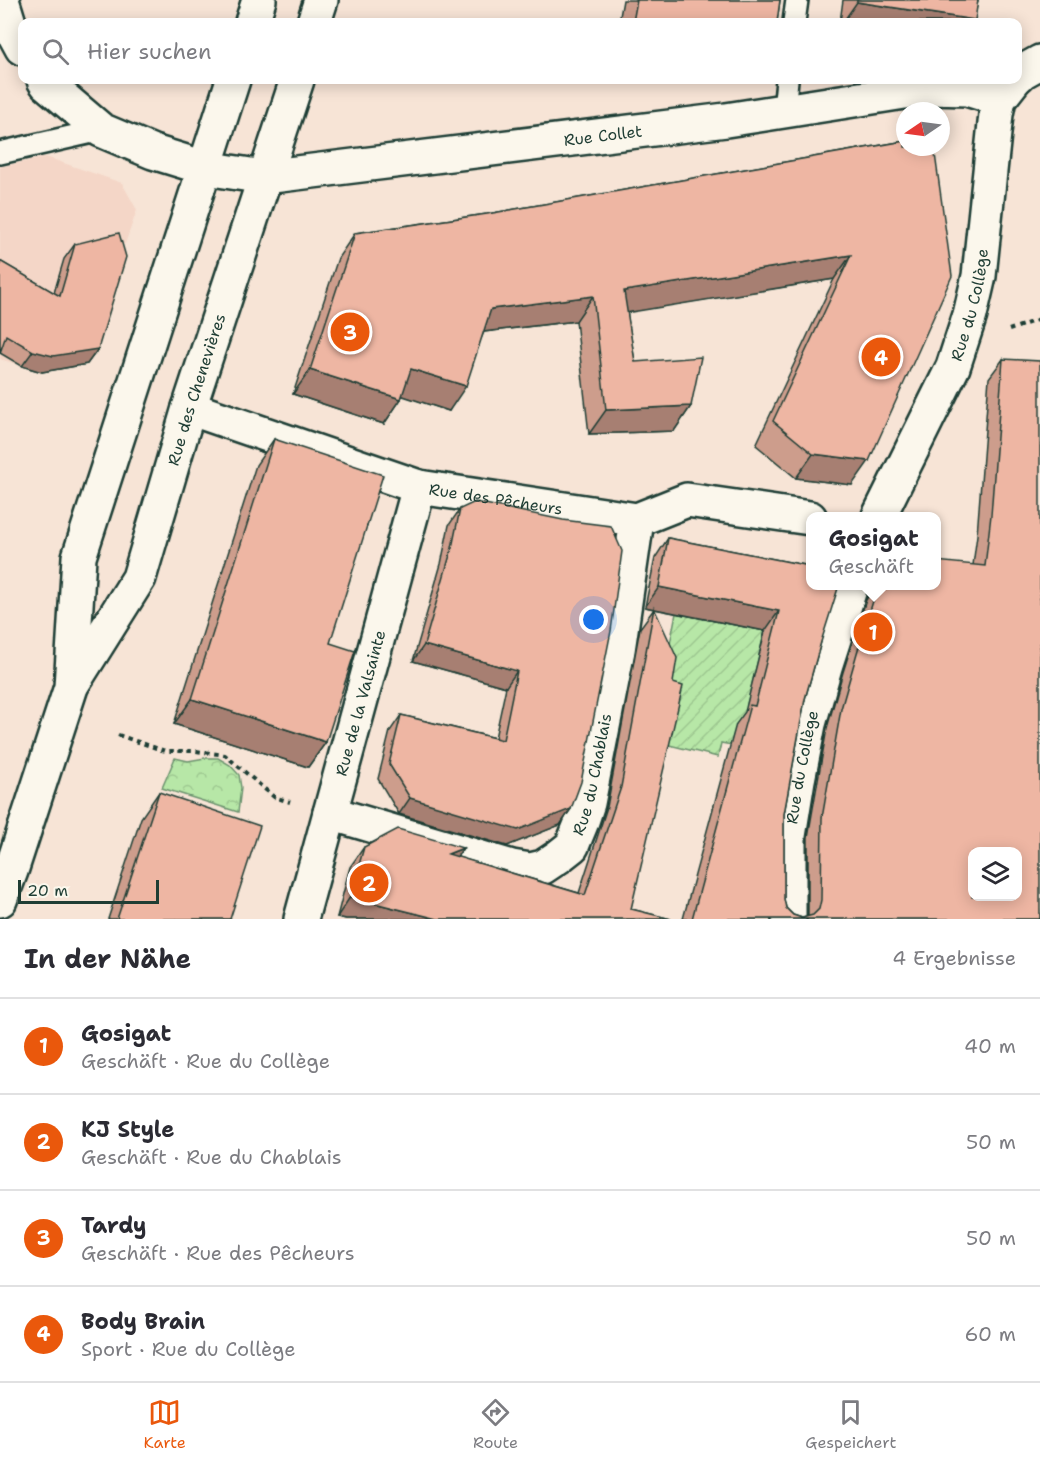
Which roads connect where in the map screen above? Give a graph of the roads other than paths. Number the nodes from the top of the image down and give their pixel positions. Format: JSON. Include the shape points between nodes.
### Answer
{"nodes":[{"id":1,"x":2,"y":0,"type":"edge"},
{"id":2,"x":259,"y":0,"type":"edge"},
{"id":3,"x":321,"y":0,"type":"edge"},
{"id":4,"x":797,"y":0,"type":"edge"},
{"id":5,"x":253,"y":18,"type":"edge"},
{"id":6,"x":315,"y":18,"type":"edge"},
{"id":7,"x":795,"y":18,"type":"edge"},
{"id":8,"x":18,"y":41,"type":"edge"},
{"id":9,"x":1040,"y":62,"type":"edge"},
{"id":10,"x":1022,"y":72,"type":"edge"},
{"id":11,"x":47,"y":84,"type":"edge"},
{"id":12,"x":232,"y":84,"type":"edge"},
{"id":13,"x":296,"y":84,"type":"edge"},
{"id":14,"x":1010,"y":85,"type":"edge"},
{"id":15,"x":785,"y":95,"type":"edge"},
{"id":16,"x":100,"y":130,"type":"junction"},
{"id":17,"x":0,"y":153,"type":"edge"},
{"id":18,"x":204,"y":168,"type":"junction"},
{"id":19,"x":264,"y":177,"type":"junction"},
{"id":20,"x":189,"y":408,"type":"junction"},
{"id":21,"x":419,"y":487,"type":"junction"},
{"id":22,"x":881,"y":512,"type":"edge"},
{"id":23,"x":806,"y":517,"type":"edge"},
{"id":24,"x":637,"y":520,"type":"junction"},
{"id":25,"x":849,"y":590,"type":"edge"},
{"id":26,"x":70,"y":687,"type":"junction"},
{"id":27,"x":330,"y":813,"type":"junction"},
{"id":28,"x":0,"y":900,"type":"edge"},
{"id":29,"x":301,"y":919,"type":"edge"},
{"id":30,"x":789,"y":919,"type":"edge"}],
"edges":[{"from":1,"to":8,"type":"street"},
{"from":2,"to":5,"type":"street"},
{"from":3,"to":6,"type":"street"},
{"from":4,"to":7,"type":"lane"},
{"from":9,"to":10,"type":"street"},
{"from":11,"to":16,"type":"street","name":"Rue Collet"},
{"from":12,"to":18,"type":"street","name":"Rue des Chenevières"},
{"from":13,"to":19,"type":"street","name":"Rue des Chenevières"},
{"from":14,"to":15,"type":"street","name":"Rue Collet"},
{"from":14,"to":22,"type":"street","name":"Rue du Collège","via":[[996,114],[979,276],[970,315],[953,367]]},
{"from":15,"to":19,"type":"street","name":"Rue Collet","via":[[726,120]]},
{"from":16,"to":17,"type":"lane"},
{"from":16,"to":18,"type":"street","name":"Rue Collet"},
{"from":18,"to":19,"type":"street","name":"Rue Collet"},
{"from":18,"to":26,"type":"street","name":"Rue des Chenevières","via":[[79,557]]},
{"from":19,"to":20,"type":"street","name":"Rue des Chenevières"},
{"from":20,"to":21,"type":"street","name":"Rue des Pêcheurs"},
{"from":20,"to":26,"type":"street","name":"Rue des Chenevières","via":[[139,578]]},
{"from":21,"to":24,"type":"street","name":"Rue des Pêcheurs"},
{"from":21,"to":27,"type":"street","name":"Rue de la Valsainte"},
{"from":23,"to":24,"type":"street","via":[[687,500]]},
{"from":24,"to":27,"type":"street","name":"Rue du Chablais","via":[[618,650],[588,803],[572,846],[543,867],[530,870]]},
{"from":25,"to":30,"type":"street","name":"Rue du Collège","via":[[809,724],[798,780],[789,836]]},
{"from":26,"to":28,"type":"street","name":"Rue des Chenevières"},
{"from":27,"to":29,"type":"street","name":"Rue de la Valsainte"}]}
